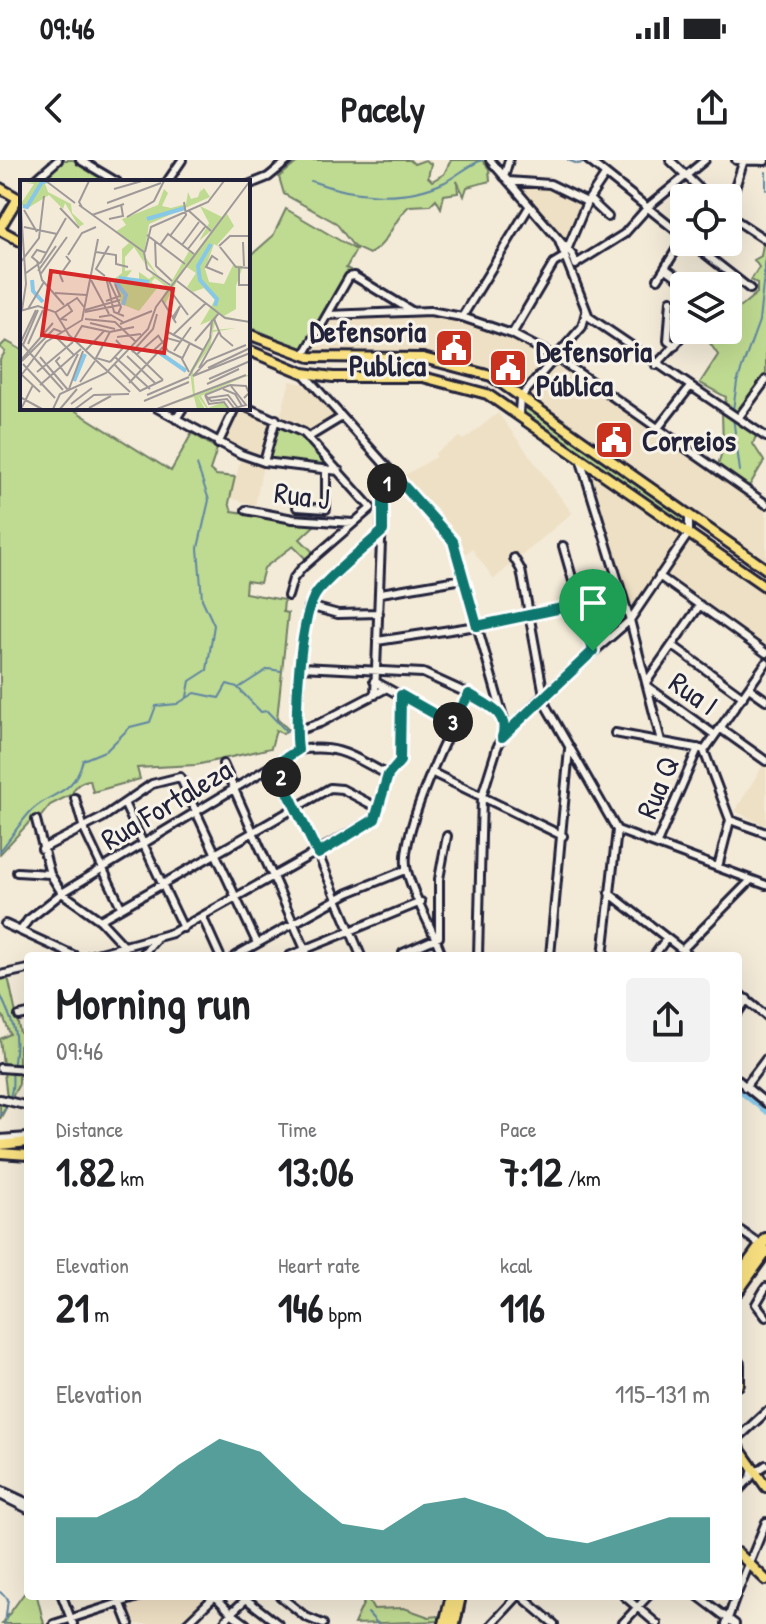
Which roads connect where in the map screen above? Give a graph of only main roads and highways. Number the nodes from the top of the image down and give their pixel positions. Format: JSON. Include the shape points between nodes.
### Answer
{"nodes":[{"id":1,"x":0,"y":188,"type":"edge"},
{"id":2,"x":20,"y":197,"type":"edge"},
{"id":3,"x":20,"y":199,"type":"edge"},
{"id":4,"x":0,"y":229,"type":"edge"},
{"id":5,"x":19,"y":240,"type":"edge"},
{"id":6,"x":0,"y":242,"type":"edge"},
{"id":7,"x":250,"y":335,"type":"edge"},
{"id":8,"x":250,"y":351,"type":"edge"},
{"id":9,"x":766,"y":569,"type":"edge"},
{"id":10,"x":766,"y":587,"type":"edge"},
{"id":11,"x":0,"y":1142,"type":"edge"},
{"id":12,"x":24,"y":1145,"type":"edge"},
{"id":13,"x":24,"y":1147,"type":"edge"},
{"id":14,"x":0,"y":1153,"type":"edge"},
{"id":15,"x":764,"y":1245,"type":"edge"},
{"id":16,"x":742,"y":1271,"type":"edge"},
{"id":17,"x":742,"y":1283,"type":"edge"},
{"id":18,"x":742,"y":1453,"type":"edge"},
{"id":19,"x":766,"y":1487,"type":"edge"},
{"id":20,"x":742,"y":1557,"type":"edge"},
{"id":21,"x":766,"y":1580,"type":"edge"},
{"id":22,"x":451,"y":1600,"type":"edge"},
{"id":23,"x":459,"y":1600,"type":"edge"},
{"id":24,"x":445,"y":1624,"type":"edge"},
{"id":25,"x":454,"y":1624,"type":"edge"}],
"edges":[{"from":1,"to":2,"type":"main road"},
{"from":3,"to":4,"type":"main road"},
{"from":4,"to":5,"type":"main road"},
{"from":5,"to":6,"type":"main road"},
{"from":7,"to":9,"type":"main road","via":[[304,355],[434,360],[480,372],[523,395]]},
{"from":8,"to":10,"type":"main road","via":[[303,373],[444,380],[487,394]]},
{"from":11,"to":12,"type":"main road"},
{"from":13,"to":14,"type":"main road"},
{"from":15,"to":16,"type":"highway"},
{"from":15,"to":17,"type":"highway"},
{"from":18,"to":19,"type":"main road"},
{"from":20,"to":21,"type":"main road"},
{"from":22,"to":24,"type":"highway"},
{"from":23,"to":25,"type":"highway"}]}
